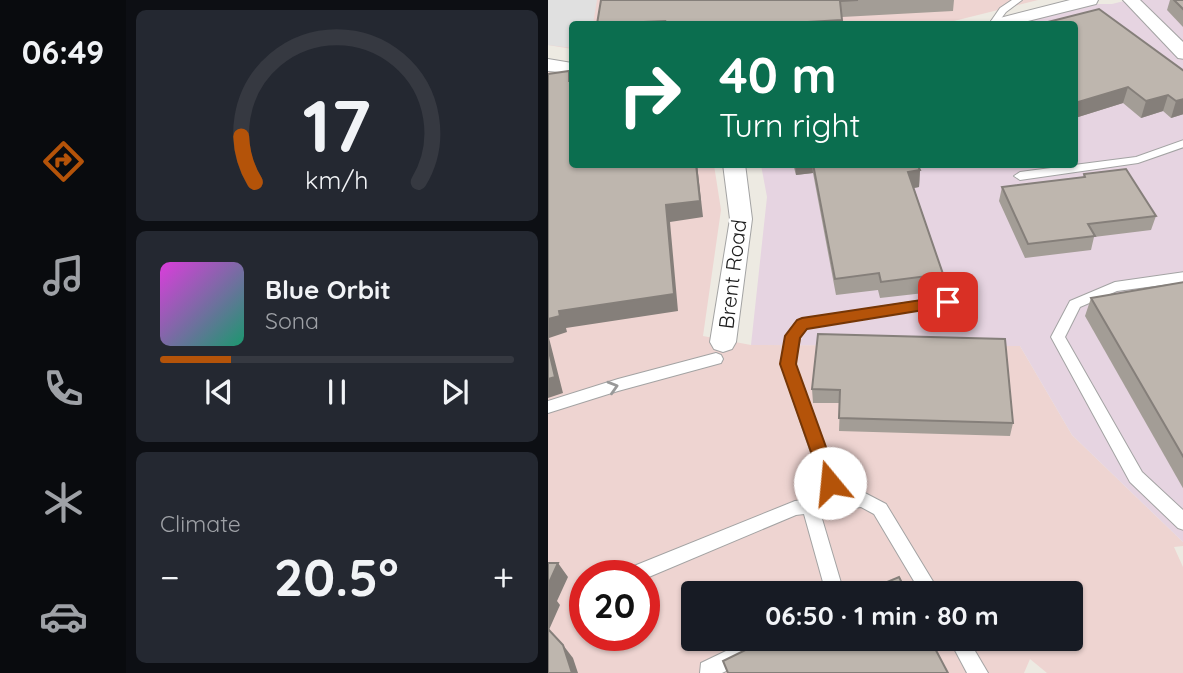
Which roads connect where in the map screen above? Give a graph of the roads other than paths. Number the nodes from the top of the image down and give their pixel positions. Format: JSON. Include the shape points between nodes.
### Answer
{"nodes":[{"id":1,"x":1018,"y":0,"type":"edge"},
{"id":2,"x":1090,"y":0,"type":"edge"},
{"id":3,"x":1131,"y":0,"type":"edge"},
{"id":4,"x":997,"y":21,"type":"edge"},
{"id":5,"x":1007,"y":21,"type":"edge"},
{"id":6,"x":1183,"y":54,"type":"edge"},
{"id":7,"x":548,"y":65,"type":"edge"},
{"id":8,"x":569,"y":67,"type":"edge"},
{"id":9,"x":1183,"y":143,"type":"edge"},
{"id":10,"x":735,"y":168,"type":"edge"},
{"id":11,"x":1020,"y":176,"type":"dead end"},
{"id":12,"x":1183,"y":277,"type":"edge"},
{"id":13,"x":948,"y":302,"type":"dead end"},
{"id":14,"x":720,"y":351,"type":"joint"},
{"id":15,"x":548,"y":407,"type":"edge"},
{"id":16,"x":836,"y":504,"type":"junction"},
{"id":17,"x":810,"y":506,"type":"junction"},
{"id":18,"x":1183,"y":523,"type":"edge"},
{"id":19,"x":660,"y":564,"type":"edge"},
{"id":20,"x":832,"y":581,"type":"edge"},
{"id":21,"x":924,"y":581,"type":"edge"},
{"id":22,"x":746,"y":651,"type":"edge"},
{"id":23,"x":965,"y":651,"type":"edge"},
{"id":24,"x":708,"y":670,"type":"dead end"},
{"id":25,"x":978,"y":673,"type":"edge"}],
"edges":[{"from":1,"to":4,"type":"lane"},
{"from":2,"to":5,"type":"street"},
{"from":3,"to":6,"type":"street"},
{"from":7,"to":8,"type":"street"},
{"from":9,"to":11,"type":"lane","via":[[1138,160]]},
{"from":10,"to":14,"type":"street","name":"Brent Road","via":[[740,219]]},
{"from":12,"to":18,"type":"lane","via":[[1115,287],[1075,304],[1058,337],[1136,477]]},
{"from":13,"to":16,"type":"lane","via":[[802,324],[792,336],[788,364]]},
{"from":15,"to":14,"type":"lane","one_way":true},
{"from":16,"to":17,"type":"lane"},
{"from":16,"to":21,"type":"lane","via":[[863,499],[880,509]]},
{"from":17,"to":19,"type":"lane","via":[[795,508]]},
{"from":17,"to":20,"type":"lane"},
{"from":22,"to":24,"type":"lane"},
{"from":23,"to":25,"type":"lane"}]}
